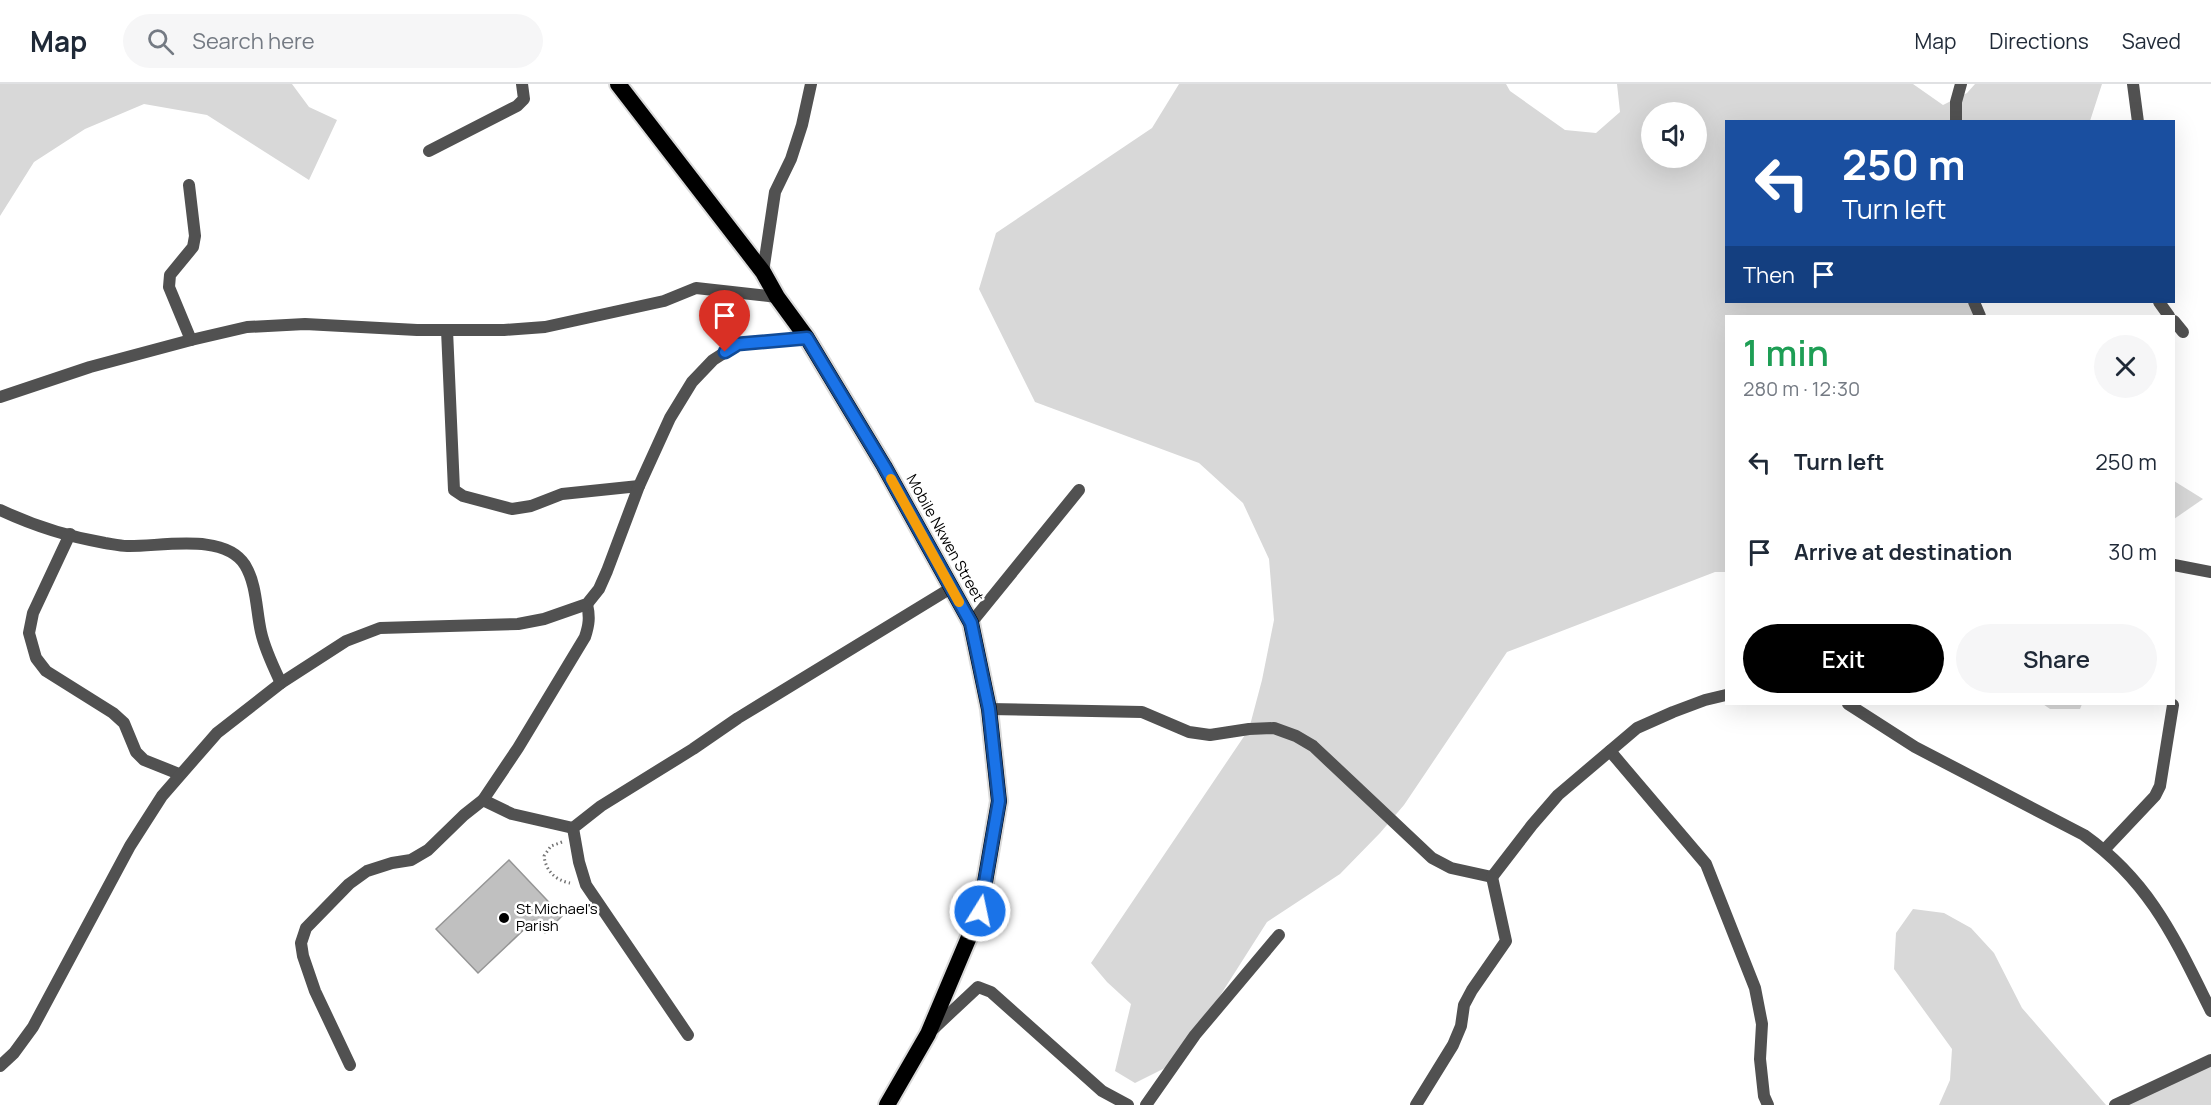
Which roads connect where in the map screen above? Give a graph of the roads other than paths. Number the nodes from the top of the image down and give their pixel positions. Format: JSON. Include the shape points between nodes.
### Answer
{"nodes":[{"id":1,"x":522,"y":84,"type":"edge"},
{"id":2,"x":618,"y":84,"type":"edge"},
{"id":3,"x":812,"y":84,"type":"edge"},
{"id":4,"x":1961,"y":84,"type":"edge"},
{"id":5,"x":2133,"y":84,"type":"edge"},
{"id":6,"x":1956,"y":120,"type":"edge"},
{"id":7,"x":2138,"y":120,"type":"edge"},
{"id":8,"x":429,"y":151,"type":"dead end"},
{"id":9,"x":189,"y":185,"type":"dead end"},
{"id":10,"x":763,"y":272,"type":"junction"},
{"id":11,"x":777,"y":297,"type":"junction"},
{"id":12,"x":2175,"y":322,"type":"edge"},
{"id":13,"x":447,"y":330,"type":"junction"},
{"id":14,"x":2183,"y":332,"type":"dead end"},
{"id":15,"x":807,"y":338,"type":"junction"},
{"id":16,"x":191,"y":340,"type":"junction"},
{"id":17,"x":0,"y":397,"type":"edge"},
{"id":18,"x":639,"y":486,"type":"junction"},
{"id":19,"x":1079,"y":490,"type":"dead end"},
{"id":20,"x":0,"y":510,"type":"edge"},
{"id":21,"x":70,"y":534,"type":"junction"},
{"id":22,"x":2175,"y":565,"type":"edge"},
{"id":23,"x":2211,"y":572,"type":"edge"},
{"id":24,"x":951,"y":588,"type":"junction"},
{"id":25,"x":587,"y":604,"type":"junction"},
{"id":26,"x":971,"y":623,"type":"junction"},
{"id":27,"x":281,"y":683,"type":"junction"},
{"id":28,"x":1725,"y":695,"type":"edge"},
{"id":29,"x":1850,"y":705,"type":"edge"},
{"id":30,"x":2173,"y":705,"type":"edge"},
{"id":31,"x":989,"y":709,"type":"junction"},
{"id":32,"x":1610,"y":751,"type":"junction"},
{"id":33,"x":179,"y":774,"type":"junction"},
{"id":34,"x":483,"y":800,"type":"junction"},
{"id":35,"x":574,"y":832,"type":"junction"},
{"id":36,"x":2104,"y":850,"type":"junction"},
{"id":37,"x":1492,"y":877,"type":"junction"},
{"id":38,"x":1279,"y":935,"type":"dead end"},
{"id":39,"x":2211,"y":1011,"type":"edge"},
{"id":40,"x":928,"y":1034,"type":"junction"},
{"id":41,"x":688,"y":1035,"type":"dead end"},
{"id":42,"x":2211,"y":1060,"type":"edge"},
{"id":43,"x":350,"y":1065,"type":"dead end"},
{"id":44,"x":0,"y":1066,"type":"edge"},
{"id":45,"x":887,"y":1105,"type":"edge"},
{"id":46,"x":1128,"y":1105,"type":"edge"},
{"id":47,"x":1146,"y":1105,"type":"edge"},
{"id":48,"x":1416,"y":1105,"type":"edge"},
{"id":49,"x":1768,"y":1105,"type":"edge"},
{"id":50,"x":2115,"y":1105,"type":"edge"}],
"edges":[{"from":1,"to":8,"type":"street","via":[[524,99],[517,106]]},
{"from":2,"to":10,"type":"highway","name":"Mobile Nkwen Street"},
{"from":3,"to":10,"type":"street","via":[[791,159],[775,192]]},
{"from":4,"to":6,"type":"street"},
{"from":5,"to":7,"type":"street"},
{"from":9,"to":16,"type":"street","via":[[193,247],[170,275],[169,287]]},
{"from":10,"to":11,"type":"highway","name":"Mobile Nkwen Street"},
{"from":11,"to":13,"type":"street","via":[[696,288],[664,302],[545,327]]},
{"from":11,"to":15,"type":"highway","name":"Mobile Nkwen Street"},
{"from":12,"to":14,"type":"street"},
{"from":13,"to":16,"type":"street","via":[[276,325],[247,327]]},
{"from":13,"to":18,"type":"street","via":[[454,490],[512,509],[562,494]]},
{"from":15,"to":18,"type":"street","via":[[738,344],[713,360],[692,382],[670,418]]},
{"from":15,"to":24,"type":"highway","name":"Mobile Nkwen Street"},
{"from":16,"to":17,"type":"street","via":[[90,367]]},
{"from":18,"to":25,"type":"street","via":[[607,571]]},
{"from":19,"to":26,"type":"street"},
{"from":20,"to":21,"type":"street"},
{"from":21,"to":27,"type":"street","via":[[126,546],[203,543],[225,549],[243,563],[252,581],[261,631]]},
{"from":21,"to":33,"type":"street","via":[[33,613],[29,633],[36,658],[46,671],[124,723],[136,752],[144,760]]},
{"from":22,"to":23,"type":"street"},
{"from":24,"to":26,"type":"highway","name":"Mobile Nkwen Street"},
{"from":24,"to":35,"type":"street","via":[[601,806]]},
{"from":25,"to":27,"type":"street","via":[[518,624],[380,628],[346,641]]},
{"from":25,"to":34,"type":"street","via":[[589,625],[585,637]]},
{"from":26,"to":31,"type":"highway","name":"Mobile Nkwen Street"},
{"from":27,"to":33,"type":"street","via":[[217,733]]},
{"from":28,"to":32,"type":"street","via":[[1637,728]]},
{"from":29,"to":36,"type":"street","via":[[1915,747],[2084,835]]},
{"from":30,"to":36,"type":"street","via":[[2160,786]]},
{"from":31,"to":37,"type":"street","via":[[1142,712],[1189,732],[1210,735],[1274,728],[1296,736],[1320,752],[1432,858],[1451,868]]},
{"from":31,"to":40,"type":"highway","name":"Mobile Nkwen Street","via":[[999,801],[980,911]]},
{"from":32,"to":37,"type":"street","via":[[1558,795]]},
{"from":32,"to":49,"type":"street","via":[[1706,864],[1755,988]]},
{"from":33,"to":44,"type":"street","via":[[130,846],[33,1027]]},
{"from":34,"to":35,"type":"street","via":[[512,814]]},
{"from":34,"to":43,"type":"street","via":[[428,850],[411,860],[367,871],[349,884],[306,928],[301,943],[303,956],[315,992]]},
{"from":35,"to":41,"type":"street","via":[[586,885]]},
{"from":36,"to":39,"type":"street","via":[[2142,888],[2167,923]]},
{"from":37,"to":48,"type":"street","via":[[1506,941],[1472,990],[1453,1044]]},
{"from":38,"to":47,"type":"street","via":[[1195,1035]]},
{"from":40,"to":45,"type":"highway","name":"Mobile Nkwen Street"},
{"from":40,"to":46,"type":"street","via":[[978,987],[1000,999],[1102,1091]]},
{"from":42,"to":50,"type":"street"}]}
